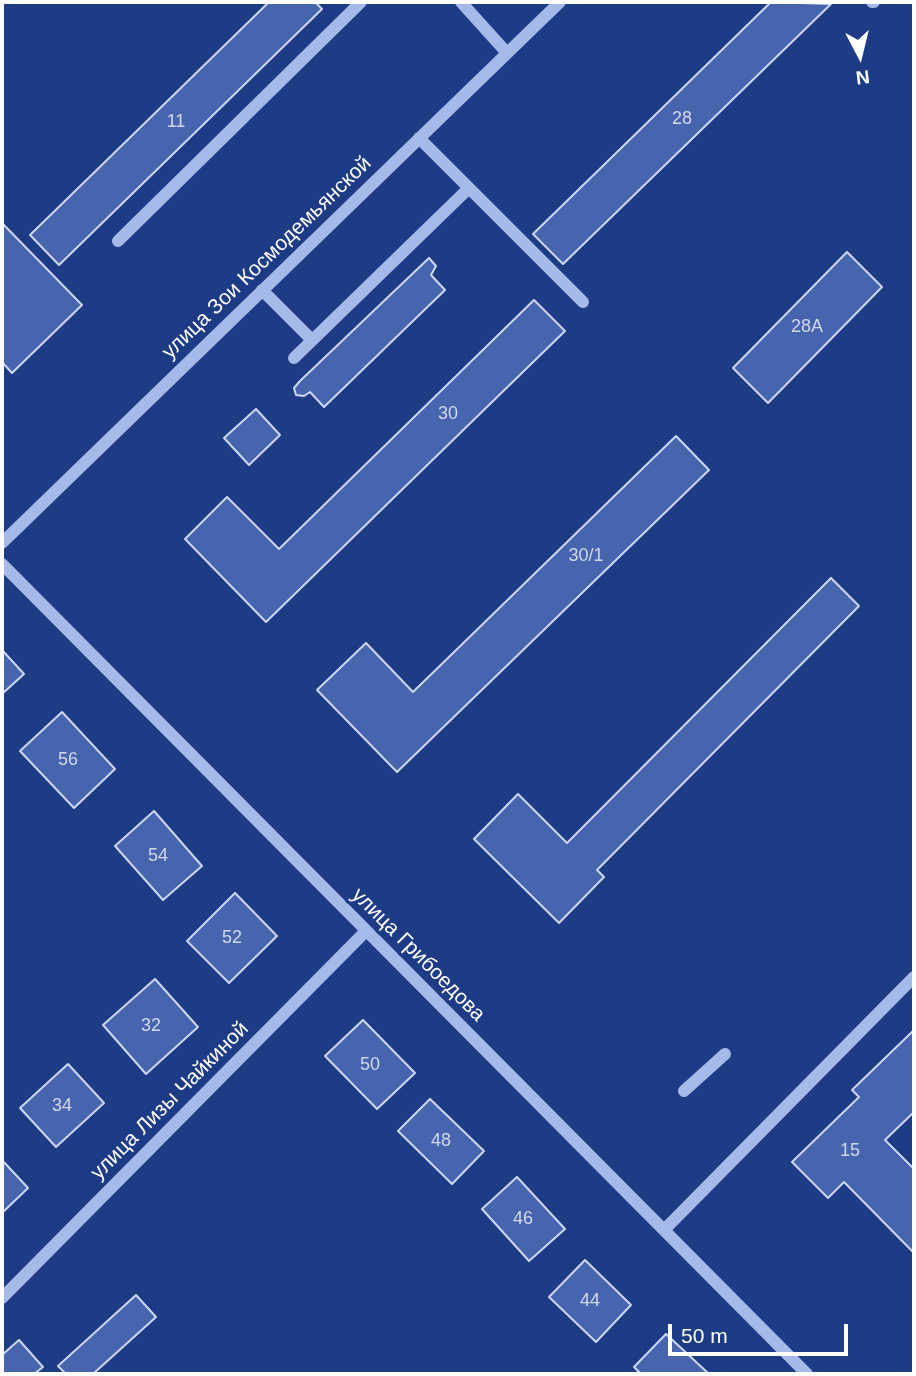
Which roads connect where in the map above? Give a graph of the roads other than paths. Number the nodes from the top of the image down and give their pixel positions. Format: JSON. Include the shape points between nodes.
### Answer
{"nodes":[{"id":1,"x":361,"y":2,"type":"edge"},
{"id":2,"x":461,"y":2,"type":"edge"},
{"id":3,"x":560,"y":2,"type":"edge"},
{"id":4,"x":508,"y":53,"type":"junction"},
{"id":5,"x":419,"y":138,"type":"junction"},
{"id":6,"x":469,"y":188,"type":"junction"},
{"id":7,"x":118,"y":241,"type":"dead end"},
{"id":8,"x":262,"y":290,"type":"junction"},
{"id":9,"x":583,"y":302,"type":"dead end"},
{"id":10,"x":312,"y":340,"type":"junction"},
{"id":11,"x":294,"y":358,"type":"dead end"},
{"id":12,"x":2,"y":542,"type":"edge"},
{"id":13,"x":2,"y":564,"type":"edge"},
{"id":14,"x":366,"y":931,"type":"junction"},
{"id":15,"x":914,"y":977,"type":"edge"},
{"id":16,"x":725,"y":1054,"type":"dead end"},
{"id":17,"x":684,"y":1091,"type":"dead end"},
{"id":18,"x":664,"y":1230,"type":"junction"},
{"id":19,"x":2,"y":1298,"type":"edge"},
{"id":20,"x":807,"y":1374,"type":"edge"}],
"edges":[{"from":1,"to":7,"type":"street"},
{"from":2,"to":4,"type":"street"},
{"from":3,"to":4,"type":"street","name":"улица Зои Космодемьянской"},
{"from":4,"to":5,"type":"street","name":"улица Зои Космодемьянской"},
{"from":5,"to":6,"type":"street"},
{"from":5,"to":8,"type":"street","name":"улица Зои Космодемьянской"},
{"from":6,"to":9,"type":"street"},
{"from":6,"to":10,"type":"street"},
{"from":8,"to":10,"type":"street"},
{"from":8,"to":12,"type":"street","name":"улица Зои Космодемьянской"},
{"from":10,"to":11,"type":"street"},
{"from":13,"to":14,"type":"street","name":"улица Грибоедова"},
{"from":14,"to":18,"type":"street","name":"улица Грибоедова"},
{"from":14,"to":19,"type":"street","name":"улица Лизы Чайкиной"},
{"from":15,"to":18,"type":"street"},
{"from":16,"to":17,"type":"street"},
{"from":18,"to":20,"type":"street","name":"улица Грибоедова"}]}
